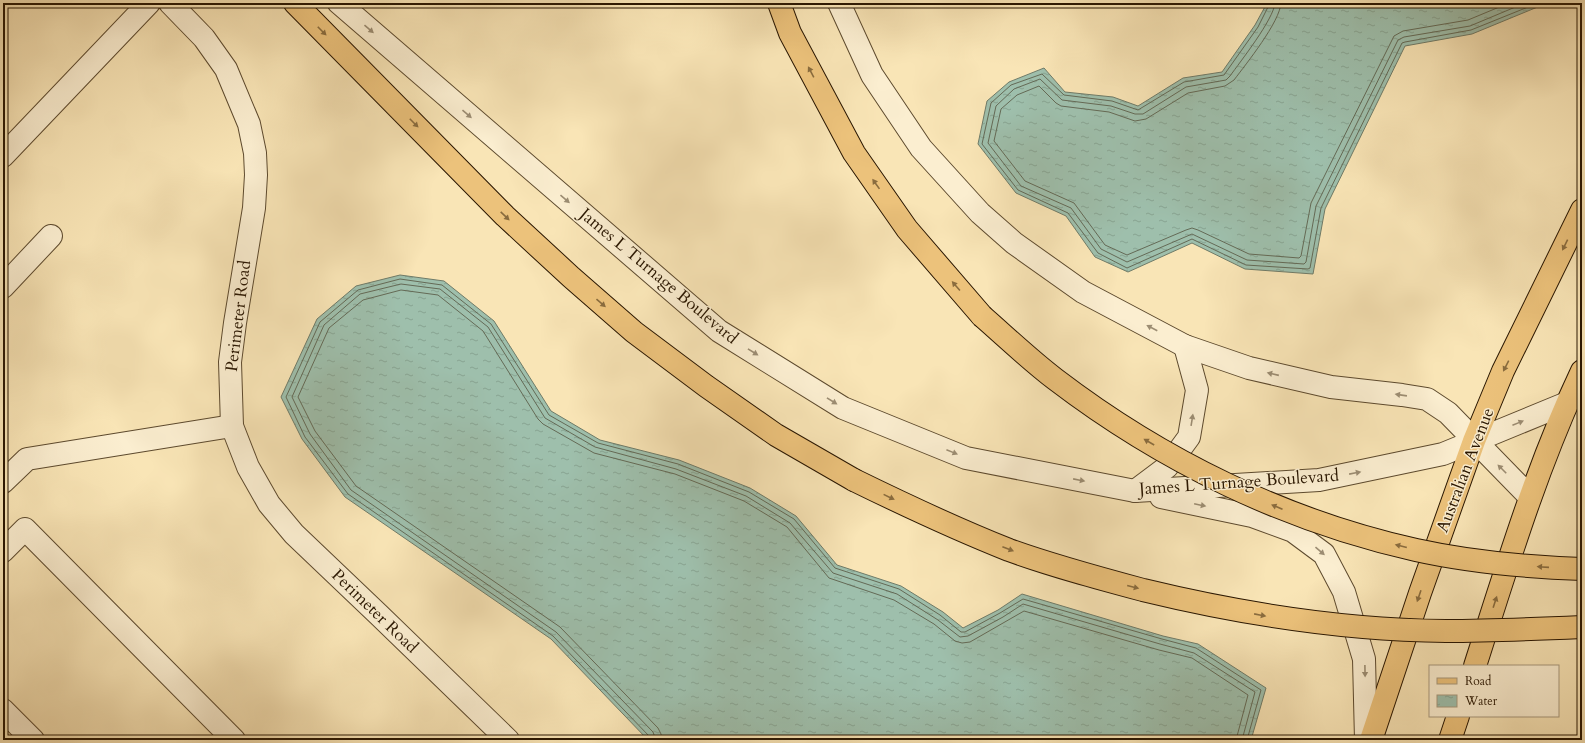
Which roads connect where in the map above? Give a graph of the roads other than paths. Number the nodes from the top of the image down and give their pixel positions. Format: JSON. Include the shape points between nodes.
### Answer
{"nodes":[{"id":1,"x":149,"y":3,"type":"edge"},
{"id":2,"x":170,"y":3,"type":"edge"},
{"id":3,"x":295,"y":3,"type":"edge"},
{"id":4,"x":340,"y":3,"type":"edge"},
{"id":5,"x":779,"y":3,"type":"edge"},
{"id":6,"x":840,"y":3,"type":"edge"},
{"id":7,"x":3,"y":156,"type":"edge"},
{"id":8,"x":1582,"y":210,"type":"edge"},
{"id":9,"x":51,"y":236,"type":"dead end"},
{"id":10,"x":3,"y":287,"type":"edge"},
{"id":11,"x":1184,"y":346,"type":"junction"},
{"id":12,"x":1582,"y":371,"type":"edge"},
{"id":13,"x":1567,"y":403,"type":"junction"},
{"id":14,"x":232,"y":426,"type":"junction"},
{"id":15,"x":1474,"y":441,"type":"junction"},
{"id":16,"x":3,"y":482,"type":"edge"},
{"id":17,"x":1135,"y":491,"type":"junction"},
{"id":18,"x":1530,"y":497,"type":"junction"},
{"id":19,"x":3,"y":551,"type":"edge"},
{"id":20,"x":1582,"y":569,"type":"edge"},
{"id":21,"x":1582,"y":627,"type":"edge"},
{"id":22,"x":1475,"y":665,"type":"edge"},
{"id":23,"x":3,"y":710,"type":"edge"},
{"id":24,"x":1458,"y":717,"type":"edge"},
{"id":25,"x":33,"y":740,"type":"edge"},
{"id":26,"x":234,"y":740,"type":"edge"},
{"id":27,"x":508,"y":740,"type":"edge"},
{"id":28,"x":1366,"y":740,"type":"edge"},
{"id":29,"x":1371,"y":740,"type":"edge"},
{"id":30,"x":1450,"y":740,"type":"edge"}],
"edges":[{"from":1,"to":7,"type":"street"},
{"from":2,"to":14,"type":"street","name":"Perimeter Road","via":[[204,38],[226,69],[248,124],[255,153],[254,208],[230,362]]},
{"from":3,"to":21,"type":"main road","one_way":true,"bridge":true,"via":[[505,216],[634,332],[776,435],[854,480],[929,516],[1010,550],[1094,577],[1185,600],[1268,616],[1358,627],[1445,631]]},
{"from":4,"to":17,"type":"street","name":"James L Turnage Boulevard","one_way":true,"via":[[720,331],[843,408],[966,458]]},
{"from":20,"to":5,"type":"main road","one_way":true,"bridge":true,"via":[[1543,568],[1459,558],[1376,540],[1332,527],[1256,498],[1168,453],[1092,406],[1054,378],[982,316],[907,229],[854,153],[790,33]]},
{"from":11,"to":6,"type":"street","one_way":true,"via":[[1084,292],[1014,243],[980,213],[921,148],[872,75]]},
{"from":8,"to":15,"type":"main road","name":"Australian Avenue","one_way":true,"via":[[1503,372]]},
{"from":9,"to":10,"type":"street"},
{"from":15,"to":11,"type":"street","one_way":true,"via":[[1448,413],[1427,399],[1331,387],[1248,368]]},
{"from":17,"to":11,"type":"street","one_way":true,"via":[[1167,467],[1189,437],[1197,390]]},
{"from":12,"to":13,"type":"main road"},
{"from":15,"to":13,"type":"street","name":"James L Turnage Boulevard","one_way":true},
{"from":13,"to":18,"type":"main road"},
{"from":14,"to":16,"type":"street","via":[[27,459]]},
{"from":14,"to":27,"type":"street","name":"Perimeter Road","via":[[248,467],[269,504],[294,534]]},
{"from":17,"to":15,"type":"street","name":"James L Turnage Boulevard","one_way":true,"via":[[1319,480],[1443,454]]},
{"from":18,"to":15,"type":"street","one_way":true},
{"from":15,"to":29,"type":"main road","name":"Australian Avenue","one_way":true},
{"from":17,"to":28,"type":"street","one_way":true,"via":[[1252,516],[1293,531],[1324,554],[1344,592],[1364,659]]},
{"from":22,"to":18,"type":"main road","one_way":true},
{"from":19,"to":26,"type":"street","via":[[25,529]]},
{"from":23,"to":25,"type":"street"},
{"from":24,"to":30,"type":"main road"}]}
